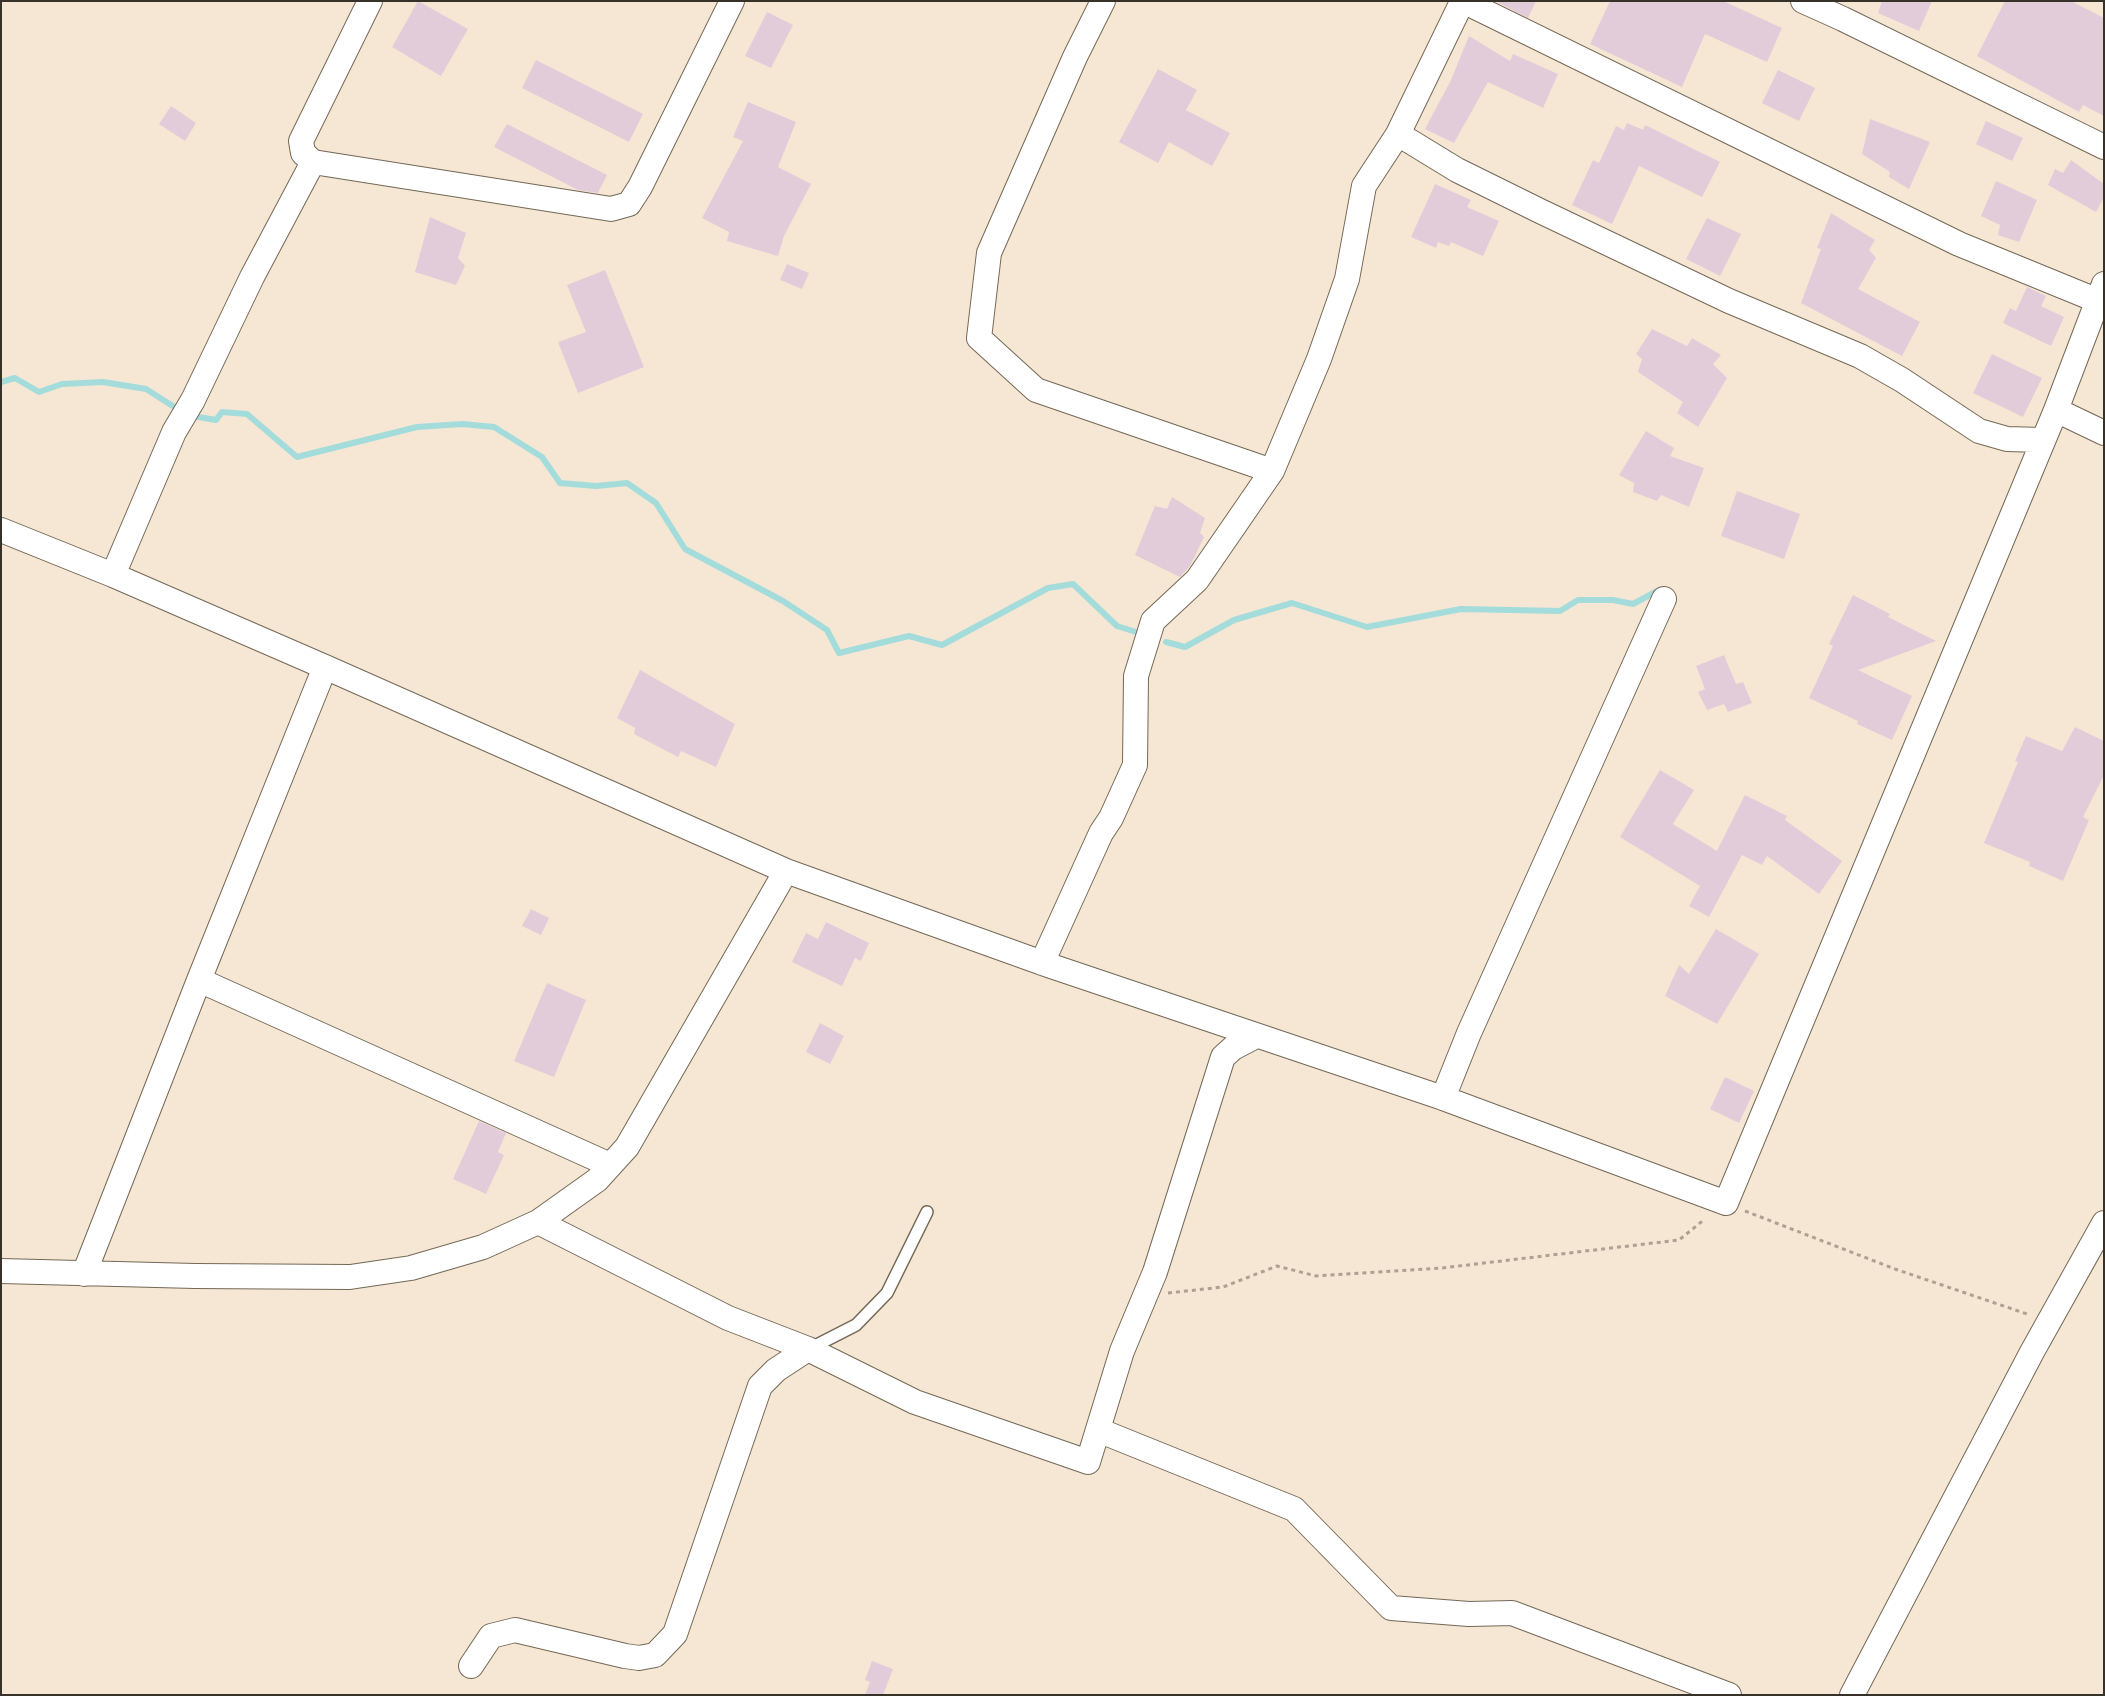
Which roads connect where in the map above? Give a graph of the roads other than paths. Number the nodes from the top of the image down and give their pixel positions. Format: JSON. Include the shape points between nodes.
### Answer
{"nodes":[{"id":1,"x":370,"y":1,"type":"edge"},
{"id":2,"x":732,"y":1,"type":"edge"},
{"id":3,"x":1103,"y":1,"type":"edge"},
{"id":4,"x":1803,"y":1,"type":"edge"},
{"id":5,"x":1462,"y":2,"type":"edge"},
{"id":6,"x":1398,"y":134,"type":"junction"},
{"id":7,"x":2104,"y":147,"type":"edge"},
{"id":8,"x":312,"y":162,"type":"junction"},
{"id":9,"x":2100,"y":292,"type":"edge"},
{"id":10,"x":2056,"y":410,"type":"junction"},
{"id":11,"x":2104,"y":433,"type":"edge"},
{"id":12,"x":2042,"y":440,"type":"junction"},
{"id":13,"x":1272,"y":471,"type":"junction"},
{"id":14,"x":1,"y":530,"type":"edge"},
{"id":15,"x":113,"y":575,"type":"junction"},
{"id":16,"x":1664,"y":599,"type":"dead end"},
{"id":17,"x":325,"y":667,"type":"junction"},
{"id":18,"x":786,"y":871,"type":"junction"},
{"id":19,"x":1042,"y":963,"type":"junction"},
{"id":20,"x":199,"y":980,"type":"junction"},
{"id":21,"x":1256,"y":1036,"type":"junction"},
{"id":22,"x":1443,"y":1098,"type":"junction"},
{"id":23,"x":610,"y":1165,"type":"junction"},
{"id":24,"x":927,"y":1212,"type":"dead end"},
{"id":25,"x":538,"y":1222,"type":"junction"},
{"id":26,"x":2104,"y":1223,"type":"edge"},
{"id":27,"x":1,"y":1271,"type":"edge"},
{"id":28,"x":84,"y":1274,"type":"junction"},
{"id":29,"x":808,"y":1349,"type":"junction"},
{"id":30,"x":1098,"y":1430,"type":"junction"},
{"id":31,"x":471,"y":1666,"type":"dead end"},
{"id":32,"x":1729,"y":1695,"type":"edge"},
{"id":33,"x":1852,"y":1695,"type":"edge"}],
"edges":[{"from":1,"to":8,"type":"street","via":[[301,141],[303,153]]},
{"from":2,"to":8,"type":"street","via":[[629,204],[611,209]]},
{"from":3,"to":13,"type":"street","via":[[1075,57],[989,254],[979,338],[1036,390]]},
{"from":4,"to":7,"type":"street"},
{"from":5,"to":6,"type":"street"},
{"from":5,"to":9,"type":"street","via":[[1959,244]]},
{"from":6,"to":12,"type":"street","via":[[1457,170],[1540,211],[1730,301],[1860,356],[1979,431],[2008,439]]},
{"from":6,"to":13,"type":"street","via":[[1364,186],[1347,279],[1320,358]]},
{"from":8,"to":15,"type":"street","via":[[174,432]]},
{"from":9,"to":10,"type":"street"},
{"from":10,"to":11,"type":"street"},
{"from":10,"to":12,"type":"street"},
{"from":12,"to":22,"type":"street","via":[[1726,1203]]},
{"from":13,"to":19,"type":"street","via":[[1197,580],[1153,621],[1136,676],[1134,765]]},
{"from":14,"to":15,"type":"street"},
{"from":15,"to":17,"type":"street"},
{"from":16,"to":22,"type":"street","via":[[1468,1033]]},
{"from":17,"to":18,"type":"street"},
{"from":17,"to":20,"type":"street"},
{"from":18,"to":19,"type":"street"},
{"from":18,"to":23,"type":"street","via":[[627,1147]]},
{"from":19,"to":21,"type":"street"},
{"from":20,"to":23,"type":"street"},
{"from":20,"to":28,"type":"street"},
{"from":21,"to":22,"type":"street"},
{"from":21,"to":30,"type":"street","via":[[1233,1048],[1223,1058],[1155,1272],[1122,1351]]},
{"from":23,"to":25,"type":"street","via":[[597,1180]]},
{"from":24,"to":29,"type":"lane","via":[[887,1293],[856,1325]]},
{"from":25,"to":28,"type":"street","via":[[483,1247],[411,1268],[350,1276]]},
{"from":25,"to":29,"type":"street","via":[[728,1318]]},
{"from":26,"to":33,"type":"street","via":[[2032,1352]]},
{"from":27,"to":28,"type":"street"},
{"from":29,"to":30,"type":"street","via":[[915,1402],[1088,1462]]},
{"from":29,"to":31,"type":"street","via":[[776,1370],[760,1386],[675,1634],[655,1654],[639,1658],[625,1656],[515,1630],[491,1636]]},
{"from":30,"to":32,"type":"street","via":[[1294,1509],[1391,1608],[1512,1614]]}]}
